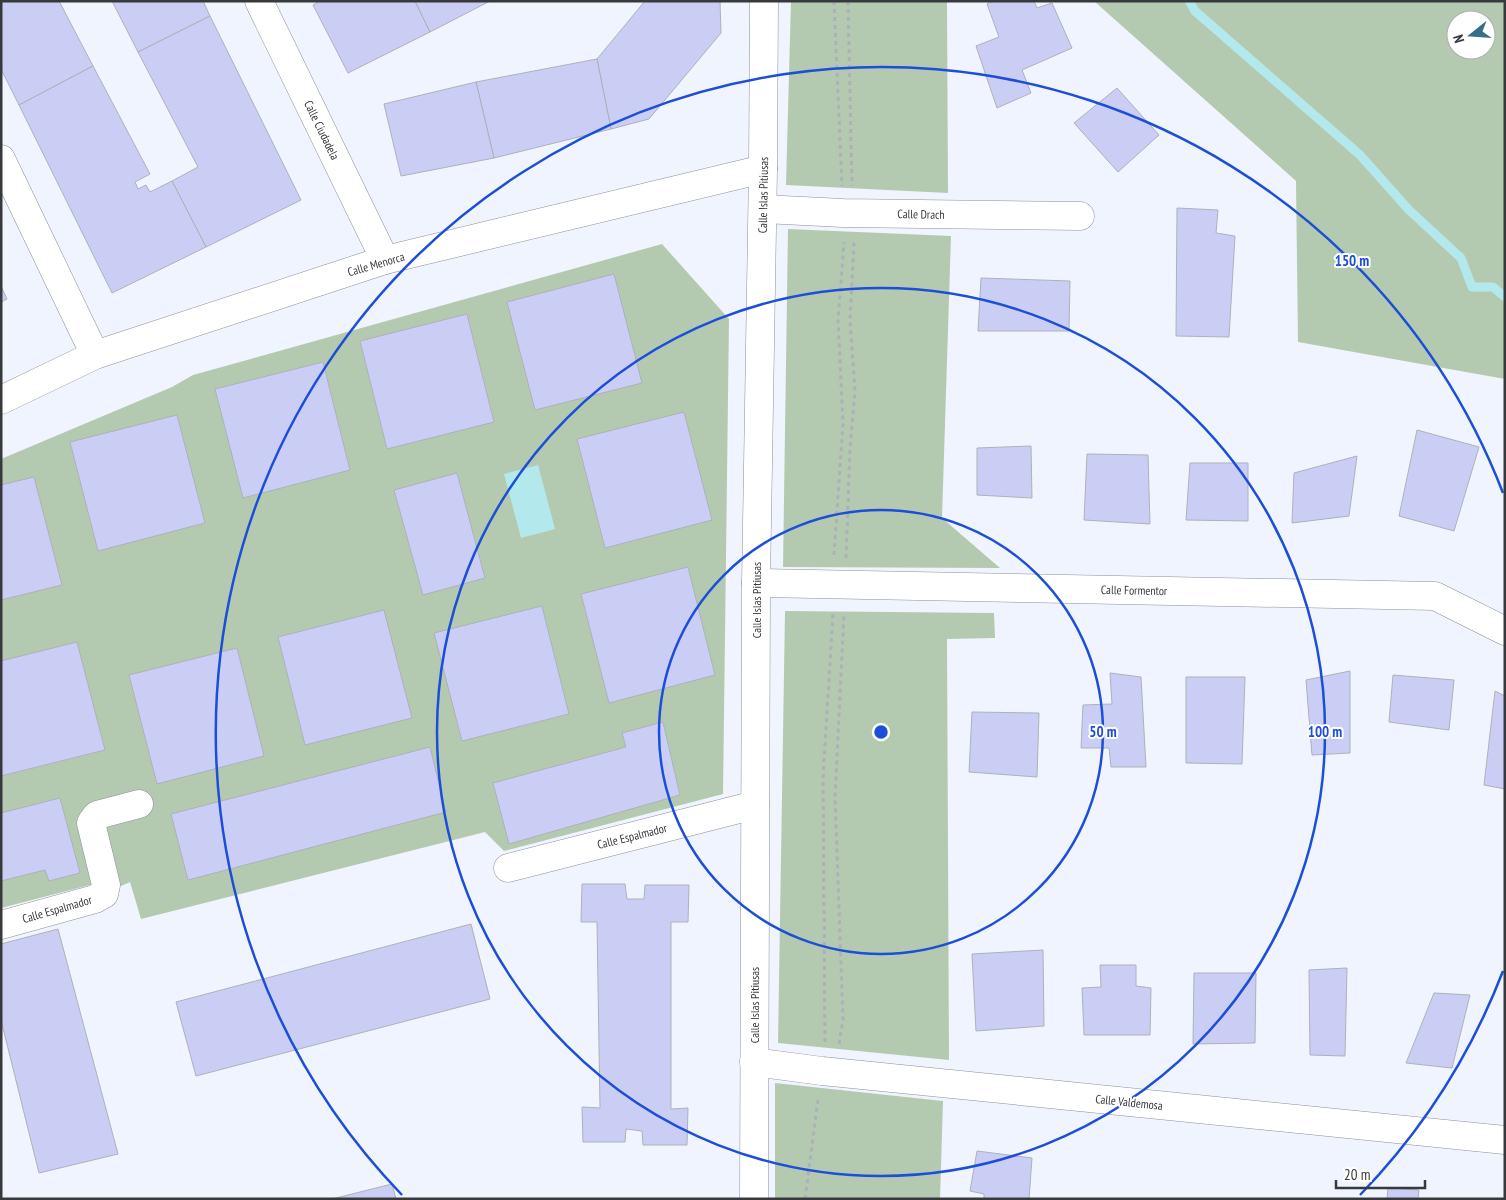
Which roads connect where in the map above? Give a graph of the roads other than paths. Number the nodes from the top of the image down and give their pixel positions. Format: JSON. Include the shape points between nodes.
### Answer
{"nodes":[{"id":1,"x":259,"y":1,"type":"edge"},
{"id":2,"x":764,"y":1,"type":"edge"},
{"id":3,"x":1,"y":159,"type":"edge"},
{"id":4,"x":764,"y":169,"type":"junction"},
{"id":5,"x":763,"y":209,"type":"junction"},
{"id":6,"x":1080,"y":216,"type":"dead end"},
{"id":7,"x":385,"y":260,"type":"junction"},
{"id":8,"x":95,"y":355,"type":"junction"},
{"id":9,"x":1,"y":400,"type":"edge"},
{"id":10,"x":756,"y":583,"type":"junction"},
{"id":11,"x":1505,"y":631,"type":"edge"},
{"id":12,"x":139,"y":804,"type":"dead end"},
{"id":13,"x":756,"y":804,"type":"junction"},
{"id":14,"x":508,"y":868,"type":"dead end"},
{"id":15,"x":1,"y":925,"type":"edge"},
{"id":16,"x":754,"y":1062,"type":"junction"},
{"id":17,"x":1505,"y":1140,"type":"edge"},
{"id":18,"x":754,"y":1199,"type":"edge"}],
"edges":[{"from":1,"to":7,"type":"street","name":"Calle Ciudadela"},
{"from":2,"to":4,"type":"street","name":"Calle Islas Pitiusas"},
{"from":3,"to":8,"type":"street"},
{"from":4,"to":5,"type":"street","name":"Calle Islas Pitiusas"},
{"from":4,"to":7,"type":"street","name":"Calle Menorca"},
{"from":5,"to":6,"type":"street","name":"Calle Drach"},
{"from":5,"to":10,"type":"street","name":"Calle Islas Pitiusas"},
{"from":7,"to":8,"type":"street","name":"Calle Menorca"},
{"from":8,"to":9,"type":"street","name":"Calle Menorca"},
{"from":10,"to":11,"type":"street","name":"Calle Formentor","via":[[1435,596]]},
{"from":10,"to":13,"type":"street","name":"Calle Islas Pitiusas"},
{"from":12,"to":15,"type":"street","name":"Calle Espalmador","via":[[97,815],[90,823],[106,885],[104,894]]},
{"from":13,"to":14,"type":"street","name":"Calle Espalmador"},
{"from":13,"to":16,"type":"street","name":"Calle Islas Pitiusas"},
{"from":16,"to":17,"type":"street","name":"Calle Valdemosa"},
{"from":16,"to":18,"type":"street","name":"Calle Islas Pitiusas"}]}
